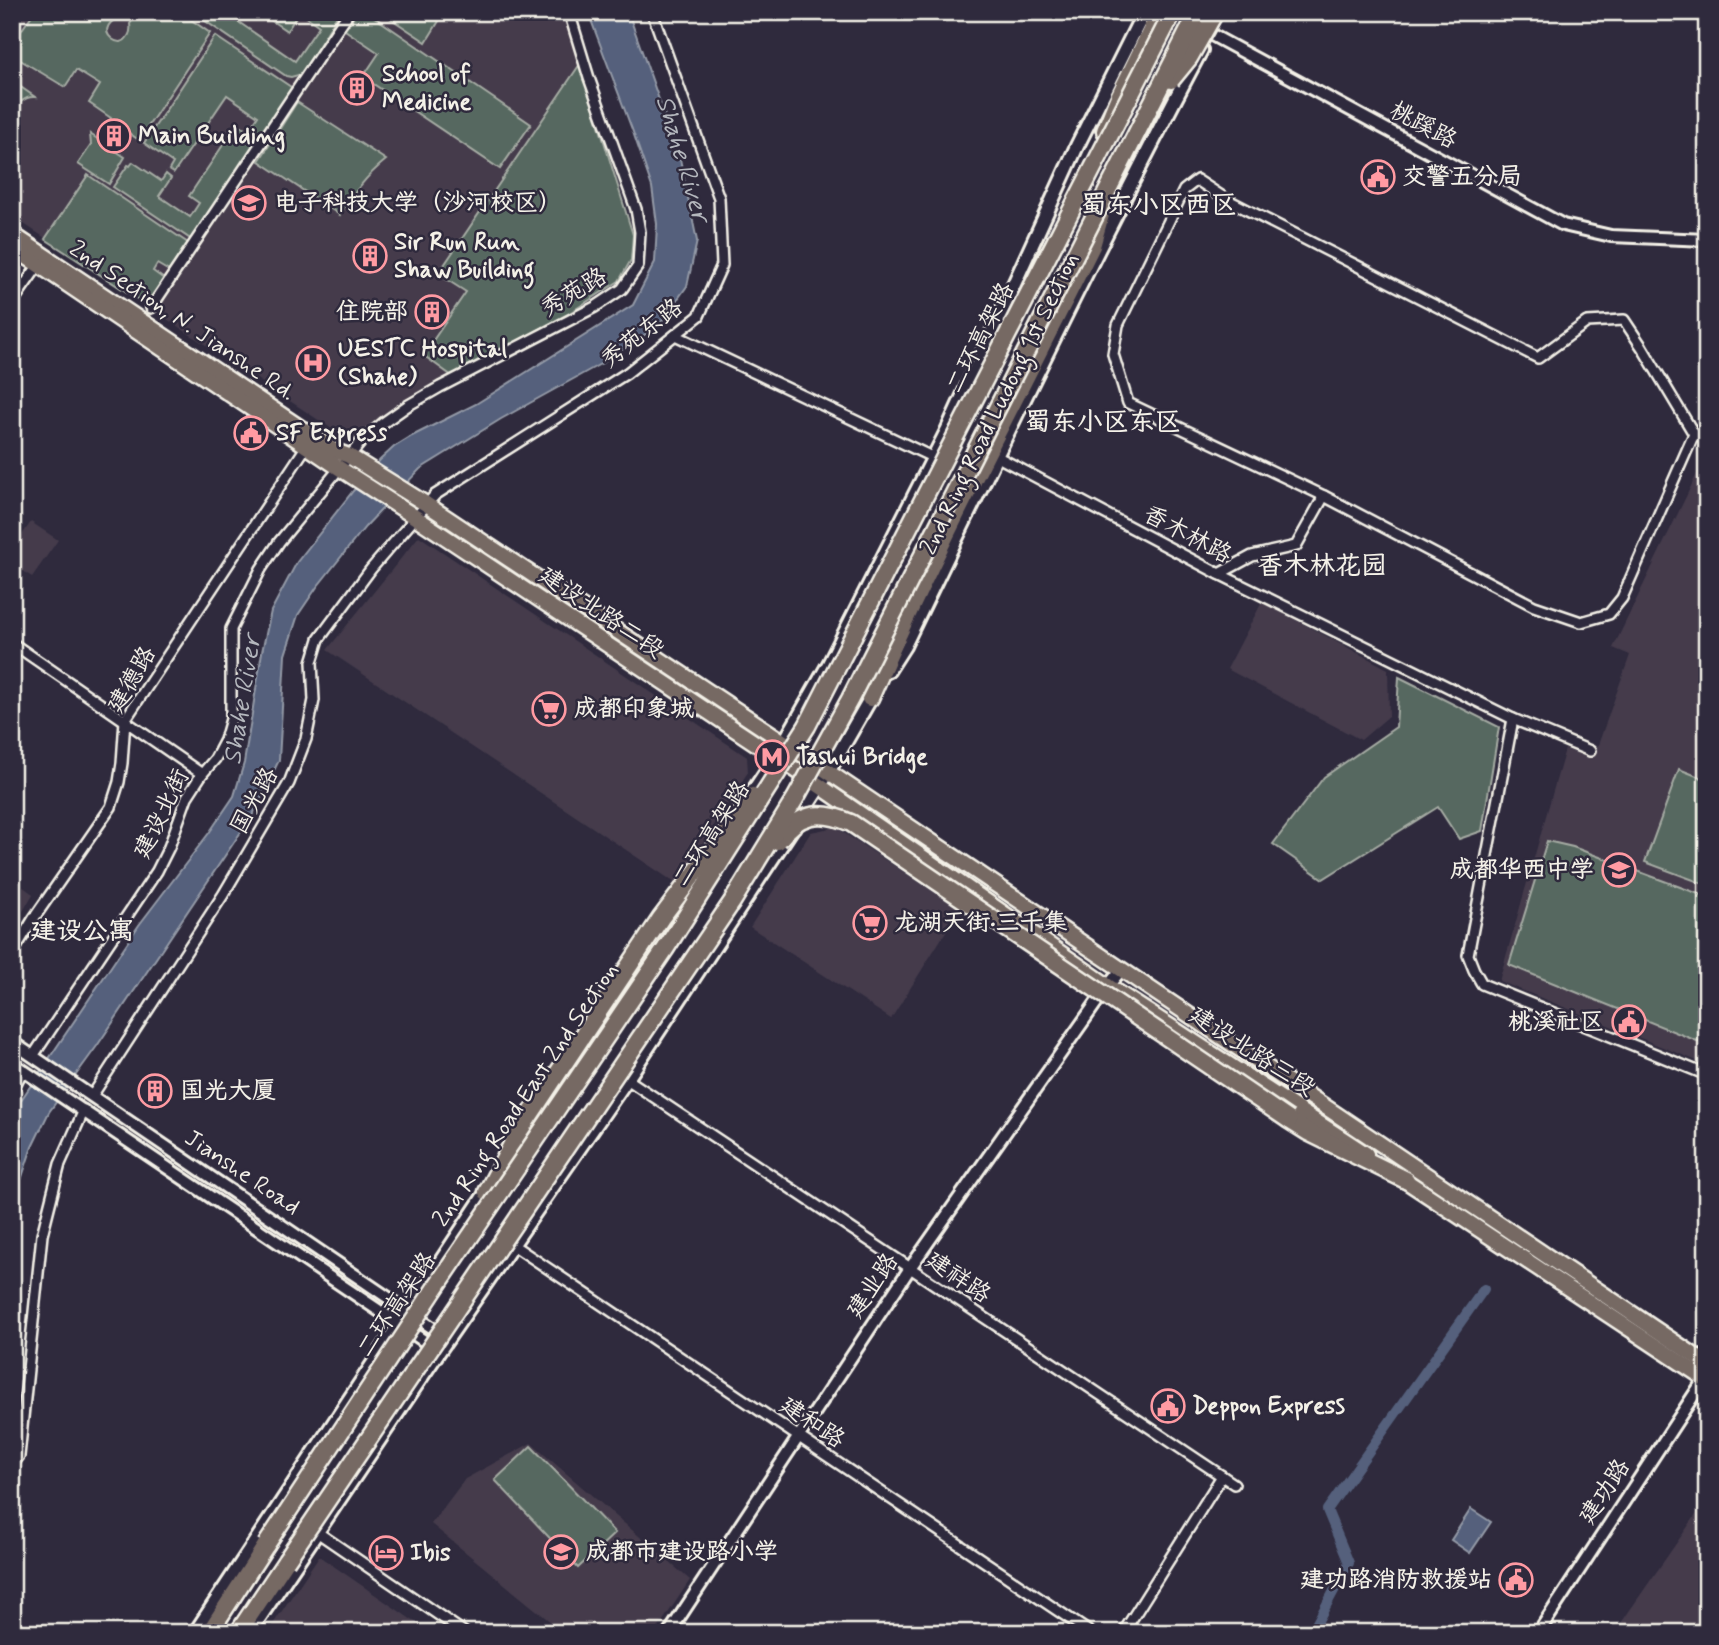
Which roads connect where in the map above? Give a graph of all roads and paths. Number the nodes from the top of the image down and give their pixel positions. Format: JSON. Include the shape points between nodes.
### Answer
{"nodes":[{"id":1,"x":349,"y":12,"type":"edge"},
{"id":2,"x":569,"y":12,"type":"edge"},
{"id":3,"x":652,"y":12,"type":"edge"},
{"id":4,"x":1144,"y":12,"type":"edge"},
{"id":5,"x":1215,"y":12,"type":"edge"},
{"id":6,"x":1220,"y":12,"type":"edge"},
{"id":7,"x":1168,"y":14,"type":"edge"},
{"id":8,"x":1192,"y":18,"type":"edge"},
{"id":9,"x":1210,"y":34,"type":"junction"},
{"id":10,"x":1150,"y":107,"type":"junction"},
{"id":11,"x":1107,"y":191,"type":"junction"},
{"id":12,"x":12,"y":234,"type":"edge"},
{"id":13,"x":1707,"y":240,"type":"edge"},
{"id":14,"x":12,"y":247,"type":"edge"},
{"id":15,"x":42,"y":260,"type":"junction"},
{"id":16,"x":12,"y":303,"type":"edge"},
{"id":17,"x":151,"y":308,"type":"dead end"},
{"id":18,"x":675,"y":335,"type":"junction"},
{"id":19,"x":1694,"y":434,"type":"junction"},
{"id":20,"x":1707,"y":440,"type":"edge"},
{"id":21,"x":310,"y":441,"type":"junction"},
{"id":22,"x":349,"y":456,"type":"junction"},
{"id":23,"x":996,"y":456,"type":"junction"},
{"id":24,"x":933,"y":458,"type":"junction"},
{"id":25,"x":339,"y":468,"type":"junction"},
{"id":26,"x":410,"y":495,"type":"joint"},
{"id":27,"x":1324,"y":496,"type":"junction"},
{"id":28,"x":426,"y":505,"type":"junction"},
{"id":29,"x":400,"y":507,"type":"joint"},
{"id":30,"x":415,"y":517,"type":"junction"},
{"id":31,"x":1219,"y":574,"type":"junction"},
{"id":32,"x":12,"y":643,"type":"edge"},
{"id":33,"x":870,"y":698,"type":"junction"},
{"id":34,"x":1513,"y":719,"type":"junction"},
{"id":35,"x":125,"y":720,"type":"junction"},
{"id":36,"x":802,"y":734,"type":"junction"},
{"id":37,"x":784,"y":742,"type":"junction"},
{"id":38,"x":1590,"y":751,"type":"dead end"},
{"id":39,"x":776,"y":757,"type":"junction"},
{"id":40,"x":828,"y":772,"type":"junction"},
{"id":41,"x":202,"y":774,"type":"junction"},
{"id":42,"x":820,"y":786,"type":"junction"},
{"id":43,"x":732,"y":902,"type":"junction"},
{"id":44,"x":12,"y":954,"type":"edge"},
{"id":45,"x":1121,"y":970,"type":"junction"},
{"id":46,"x":1108,"y":986,"type":"junction"},
{"id":47,"x":12,"y":1042,"type":"edge"},
{"id":48,"x":37,"y":1059,"type":"junction"},
{"id":49,"x":12,"y":1063,"type":"edge"},
{"id":50,"x":27,"y":1073,"type":"junction"},
{"id":51,"x":1707,"y":1075,"type":"edge"},
{"id":52,"x":627,"y":1079,"type":"junction"},
{"id":53,"x":12,"y":1091,"type":"edge"},
{"id":54,"x":92,"y":1096,"type":"junction"},
{"id":55,"x":83,"y":1110,"type":"junction"},
{"id":56,"x":1406,"y":1180,"type":"junction"},
{"id":57,"x":487,"y":1192,"type":"junction"},
{"id":58,"x":513,"y":1245,"type":"junction"},
{"id":59,"x":910,"y":1268,"type":"junction"},
{"id":60,"x":408,"y":1310,"type":"junction"},
{"id":61,"x":398,"y":1324,"type":"junction"},
{"id":62,"x":448,"y":1338,"type":"junction"},
{"id":63,"x":439,"y":1351,"type":"junction"},
{"id":64,"x":1706,"y":1374,"type":"edge"},
{"id":65,"x":798,"y":1436,"type":"junction"},
{"id":66,"x":12,"y":1465,"type":"edge"},
{"id":67,"x":1222,"y":1476,"type":"junction"},
{"id":68,"x":1234,"y":1484,"type":"dead end"},
{"id":69,"x":317,"y":1532,"type":"junction"},
{"id":70,"x":195,"y":1633,"type":"edge"},
{"id":71,"x":209,"y":1633,"type":"edge"},
{"id":72,"x":238,"y":1633,"type":"edge"},
{"id":73,"x":249,"y":1633,"type":"edge"},
{"id":74,"x":465,"y":1633,"type":"edge"},
{"id":75,"x":669,"y":1633,"type":"edge"},
{"id":76,"x":1091,"y":1633,"type":"edge"},
{"id":77,"x":1123,"y":1633,"type":"edge"},
{"id":78,"x":1305,"y":1633,"type":"edge"},
{"id":79,"x":1315,"y":1633,"type":"edge"},
{"id":80,"x":1538,"y":1633,"type":"edge"}],
"edges":[{"from":1,"to":17,"type":"street"},
{"from":2,"to":22,"type":"street","name":"秀苑路","via":[[636,209],[638,266],[622,289],[595,307],[407,406]]},
{"from":3,"to":18,"type":"street","name":"秀苑东路","via":[[719,198],[722,265],[699,316]]},
{"from":4,"to":24,"type":"main road","name":"2nd Ring Road Ludong 1st Section"},
{"from":5,"to":10,"type":"highway","bridge":true,"via":[[1189,58]]},
{"from":6,"to":9,"type":"main road","name":"2nd Ring Road Ludong 1st Section"},
{"from":7,"to":36,"type":"highway","name":"二环高架路","bridge":true,"via":[[1094,168]]},
{"from":8,"to":9,"type":"street"},
{"from":8,"to":10,"type":"highway","name":"二环高架路","bridge":true},
{"from":9,"to":13,"type":"street","name":"桃蹊路","via":[[1563,225],[1611,236]]},
{"from":9,"to":23,"type":"main road","name":"2nd Ring Road Ludong 1st Section"},
{"from":10,"to":11,"type":"highway","name":"二环高架路","bridge":true},
{"from":11,"to":33,"type":"highway","bridge":true,"via":[[1092,246]]},
{"from":11,"to":43,"type":"highway","name":"二环高架路","bridge":true,"via":[[850,699]]},
{"from":12,"to":15,"type":"main road","name":"2nd Section, N. Jianshe Rd."},
{"from":14,"to":15,"type":"main road","name":"2nd Section, N. Jianshe Rd."},
{"from":15,"to":16,"type":"street"},
{"from":15,"to":21,"type":"main road","name":"2nd Section, N. Jianshe Rd."},
{"from":18,"to":24,"type":"street"},
{"from":18,"to":28,"type":"street","name":"秀苑东路","via":[[627,373]]},
{"from":19,"to":20,"type":"street"},
{"from":19,"to":27,"type":"street","via":[[1622,597],[1609,614],[1581,622],[1534,607]]},
{"from":19,"to":27,"type":"street","via":[[1624,320],[1587,322],[1538,358],[1197,180],[1184,190],[1118,325],[1113,354],[1128,403]]},
{"from":21,"to":22,"type":"main road","name":"2nd Section, N. Jianshe Rd."},
{"from":21,"to":25,"type":"main road","name":"2nd Section, N. Jianshe Rd."},
{"from":21,"to":35,"type":"street","name":"建德路"},
{"from":22,"to":25,"type":"street","name":"秀苑路"},
{"from":22,"to":26,"type":"main road","name":"2nd Section, N. Jianshe Rd."},
{"from":23,"to":31,"type":"street","name":"香木林路"},
{"from":23,"to":33,"type":"main road","name":"2nd Ring Road Ludong 1st Section","via":[[904,646]]},
{"from":24,"to":37,"type":"main road","name":"2nd Ring Road Ludong 1st Section","via":[[829,664]]},
{"from":25,"to":29,"type":"main road","name":"2nd Section, N. Jianshe Rd."},
{"from":25,"to":41,"type":"street","name":"建设北街","via":[[279,542],[230,629],[231,719],[215,759]]},
{"from":26,"to":28,"type":"main road","name":"建设北路二段"},
{"from":27,"to":31,"type":"street","via":[[1296,546],[1252,556]]},
{"from":28,"to":30,"type":"street","name":"秀苑东路"},
{"from":28,"to":37,"type":"main road","name":"建设北路二段"},
{"from":29,"to":30,"type":"main road","name":"建设北路二段"},
{"from":30,"to":39,"type":"main road","name":"建设北路二段"},
{"from":30,"to":54,"type":"street","name":"国光路","via":[[319,639],[312,662],[314,700],[306,739],[289,783],[223,895]]},
{"from":31,"to":34,"type":"street","name":"香木林路"},
{"from":32,"to":35,"type":"street"},
{"from":33,"to":40,"type":"main road","name":"2nd Ring Road Ludong 1st Section"},
{"from":34,"to":38,"type":"street","name":"香木林路"},
{"from":34,"to":51,"type":"street","via":[[1468,955],[1474,970],[1482,984]]},
{"from":35,"to":41,"type":"street"},
{"from":35,"to":44,"type":"street","name":"建德路","via":[[119,782],[111,807]]},
{"from":36,"to":57,"type":"highway","bridge":true,"via":[[661,918],[518,1133]]},
{"from":36,"to":71,"type":"highway","name":"二环高架路","bridge":true,"via":[[666,948]]},
{"from":37,"to":39,"type":"main road","name":"2nd Ring Road Ludong 1st Section"},
{"from":37,"to":40,"type":"main road","name":"建设北路三段"},
{"from":39,"to":42,"type":"main road","name":"建设北路三段"},
{"from":39,"to":57,"type":"main road","name":"2nd Ring Road East 2nd Section"},
{"from":40,"to":42,"type":"main road"},
{"from":40,"to":45,"type":"main road","name":"建设北路三段"},
{"from":41,"to":48,"type":"street","name":"建设北街","via":[[187,797],[157,872]]},
{"from":42,"to":46,"type":"main road","name":"建设北路三段"},
{"from":42,"to":52,"type":"main road"},
{"from":43,"to":56,"type":"highway","bridge":true,"via":[[793,824],[810,816],[838,817],[1307,1132]]},
{"from":43,"to":72,"type":"highway","name":"二环高架路","bridge":true},
{"from":45,"to":46,"type":"street","name":"建业路"},
{"from":45,"to":64,"type":"main road","name":"建设北路三段"},
{"from":46,"to":56,"type":"main road","name":"建设北路三段"},
{"from":46,"to":59,"type":"street","name":"建业路"},
{"from":47,"to":48,"type":"street","name":"Jianshe Road"},
{"from":48,"to":54,"type":"street","name":"Jianshe Road"},
{"from":49,"to":50,"type":"street","name":"Jianshe Road"},
{"from":50,"to":53,"type":"street"},
{"from":50,"to":55,"type":"street","name":"Jianshe Road"},
{"from":52,"to":58,"type":"main road"},
{"from":52,"to":59,"type":"street","name":"建祥路"},
{"from":54,"to":60,"type":"street","name":"Jianshe Road"},
{"from":55,"to":61,"type":"street","name":"Jianshe Road"},
{"from":55,"to":66,"type":"street","via":[[60,1164],[42,1235],[19,1456]]},
{"from":56,"to":64,"type":"main road","name":"建设北路三段"},
{"from":57,"to":60,"type":"main road","name":"2nd Ring Road East 2nd Section"},
{"from":58,"to":62,"type":"main road"},
{"from":58,"to":65,"type":"street","name":"建和路"},
{"from":59,"to":65,"type":"street","name":"建业路"},
{"from":59,"to":67,"type":"street","name":"建祥路"},
{"from":60,"to":61,"type":"main road","name":"2nd Ring Road East 2nd Section"},
{"from":60,"to":62,"type":"street","name":"Jianshe Road"},
{"from":61,"to":63,"type":"street","name":"Jianshe Road"},
{"from":61,"to":70,"type":"main road","name":"2nd Ring Road East 2nd Section"},
{"from":62,"to":63,"type":"main road"},
{"from":63,"to":69,"type":"main road"},
{"from":64,"to":80,"type":"street","name":"建功路"},
{"from":65,"to":75,"type":"street","name":"建业路"},
{"from":65,"to":76,"type":"street","name":"建和路"},
{"from":67,"to":68,"type":"street","name":"建祥路"},
{"from":67,"to":77,"type":"street"},
{"from":69,"to":73,"type":"main road"},
{"from":69,"to":74,"type":"street"},
{"from":78,"to":79,"type":"street","via":[[1307,1628]]}]}
